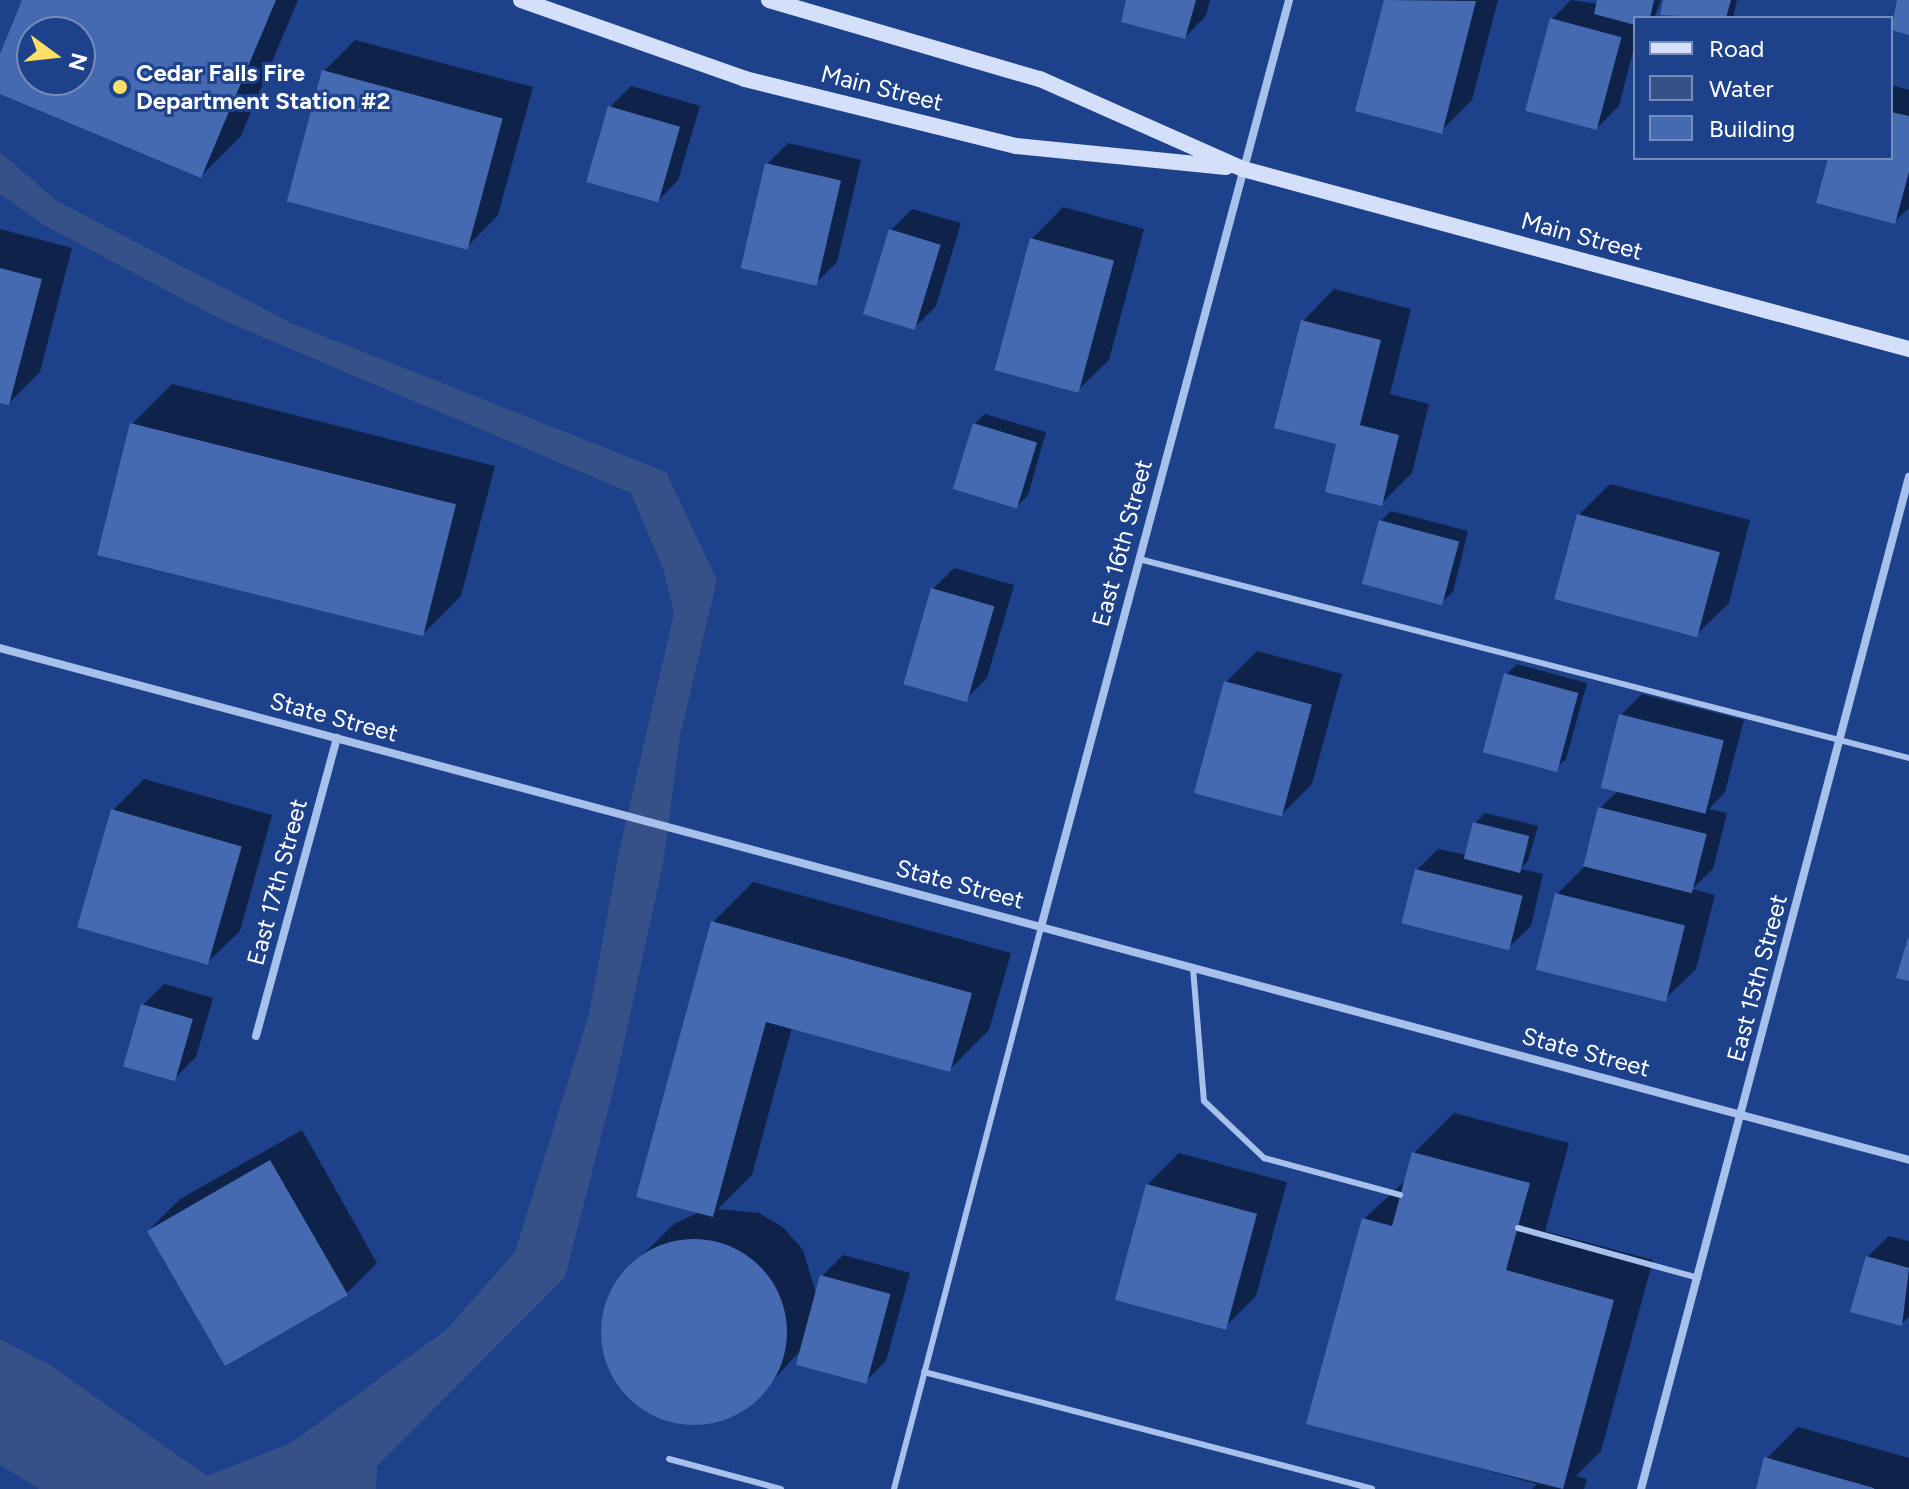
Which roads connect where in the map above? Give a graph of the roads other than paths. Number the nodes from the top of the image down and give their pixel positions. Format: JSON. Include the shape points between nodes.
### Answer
{"nodes":[{"id":1,"x":521,"y":0,"type":"edge"},
{"id":2,"x":769,"y":0,"type":"edge"},
{"id":3,"x":1289,"y":0,"type":"edge"},
{"id":4,"x":545,"y":4,"type":"edge"},
{"id":5,"x":1243,"y":169,"type":"junction"},
{"id":6,"x":1909,"y":349,"type":"edge"},
{"id":7,"x":1909,"y":477,"type":"edge"},
{"id":8,"x":1139,"y":559,"type":"junction"},
{"id":9,"x":0,"y":648,"type":"edge"},
{"id":10,"x":337,"y":738,"type":"junction"},
{"id":11,"x":1840,"y":739,"type":"junction"},
{"id":12,"x":1909,"y":758,"type":"edge"},
{"id":13,"x":1041,"y":927,"type":"junction"},
{"id":14,"x":1193,"y":968,"type":"junction"},
{"id":15,"x":256,"y":1036,"type":"dead end"},
{"id":16,"x":1742,"y":1115,"type":"junction"},
{"id":17,"x":1909,"y":1160,"type":"edge"},
{"id":18,"x":1400,"y":1195,"type":"dead end"},
{"id":19,"x":1518,"y":1228,"type":"dead end"},
{"id":20,"x":1698,"y":1278,"type":"junction"},
{"id":21,"x":924,"y":1372,"type":"junction"},
{"id":22,"x":669,"y":1459,"type":"dead end"},
{"id":23,"x":781,"y":1489,"type":"edge"},
{"id":24,"x":894,"y":1489,"type":"edge"},
{"id":25,"x":1372,"y":1489,"type":"edge"},
{"id":26,"x":1641,"y":1489,"type":"edge"}],
"edges":[{"from":1,"to":4,"type":"main road","name":"Main Street"},
{"from":2,"to":5,"type":"main road","name":"Main Street","via":[[1040,79]]},
{"from":3,"to":5,"type":"street","name":"East 16th Street"},
{"from":4,"to":5,"type":"main road","name":"Main Street","via":[[745,79],[1016,146]]},
{"from":5,"to":6,"type":"main road","name":"Main Street"},
{"from":5,"to":8,"type":"street","name":"East 16th Street"},
{"from":7,"to":11,"type":"street","name":"East 15th Street"},
{"from":8,"to":11,"type":"lane"},
{"from":8,"to":13,"type":"street","name":"East 16th Street"},
{"from":9,"to":10,"type":"street","name":"State Street"},
{"from":10,"to":13,"type":"street","name":"State Street"},
{"from":10,"to":15,"type":"street","name":"East 17th Street"},
{"from":11,"to":12,"type":"lane"},
{"from":11,"to":16,"type":"street","name":"East 15th Street"},
{"from":13,"to":14,"type":"street","name":"State Street"},
{"from":13,"to":21,"type":"lane"},
{"from":14,"to":16,"type":"street","name":"State Street"},
{"from":14,"to":18,"type":"lane","via":[[1204,1101],[1264,1158]]},
{"from":16,"to":17,"type":"street","name":"State Street"},
{"from":16,"to":20,"type":"street","name":"East 15th Street"},
{"from":19,"to":20,"type":"lane"},
{"from":20,"to":26,"type":"street","name":"East 15th Street"},
{"from":21,"to":24,"type":"lane"},
{"from":21,"to":25,"type":"lane"},
{"from":22,"to":23,"type":"lane"}]}
